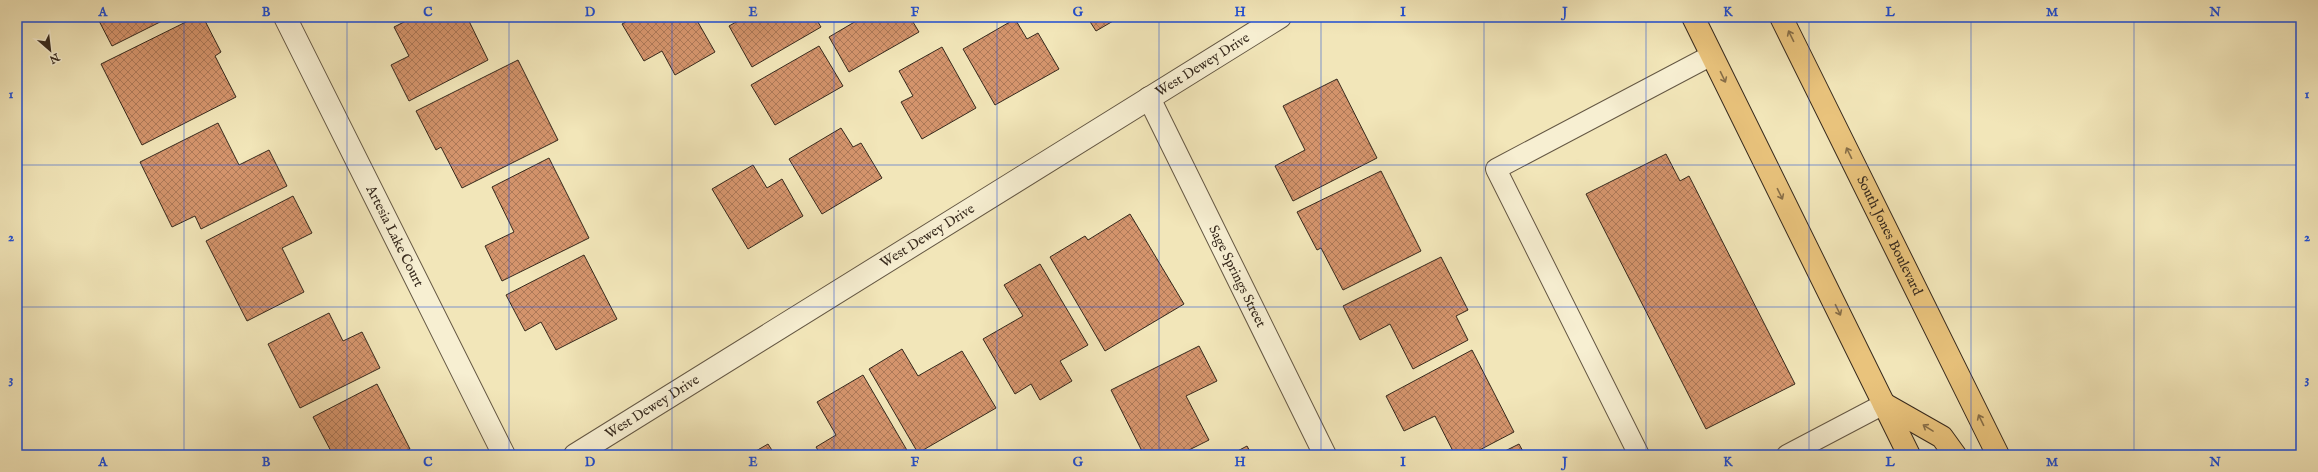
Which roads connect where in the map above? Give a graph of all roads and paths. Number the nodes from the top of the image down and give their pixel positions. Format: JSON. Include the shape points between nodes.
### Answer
{"nodes":[{"id":1,"x":285,"y":17,"type":"edge"},
{"id":2,"x":1280,"y":17,"type":"edge"},
{"id":3,"x":1693,"y":17,"type":"edge"},
{"id":4,"x":1781,"y":17,"type":"edge"},
{"id":5,"x":1712,"y":55,"type":"junction"},
{"id":6,"x":1149,"y":98,"type":"junction"},
{"id":7,"x":1884,"y":404,"type":"junction"},
{"id":8,"x":504,"y":455,"type":"edge"},
{"id":9,"x":575,"y":455,"type":"edge"},
{"id":10,"x":1325,"y":455,"type":"edge"},
{"id":11,"x":1639,"y":455,"type":"edge"},
{"id":12,"x":1787,"y":455,"type":"edge"},
{"id":13,"x":1909,"y":455,"type":"edge"},
{"id":14,"x":1956,"y":455,"type":"edge"},
{"id":15,"x":1998,"y":455,"type":"edge"}],
"edges":[{"from":1,"to":8,"type":"street","name":"Artesia Lake Court"},
{"from":2,"to":6,"type":"street","name":"West Dewey Drive"},
{"from":3,"to":5,"type":"main road"},
{"from":15,"to":4,"type":"main road","name":"South Jones Boulevard","one_way":true},
{"from":5,"to":7,"type":"main road","one_way":true},
{"from":5,"to":11,"type":"lane","via":[[1496,170]]},
{"from":6,"to":9,"type":"street","name":"West Dewey Drive"},
{"from":6,"to":10,"type":"street","name":"Sage Springs Street"},
{"from":7,"to":12,"type":"lane"},
{"from":7,"to":13,"type":"main road"},
{"from":14,"to":7,"type":"main road","one_way":true,"via":[[1942,437]]}]}
